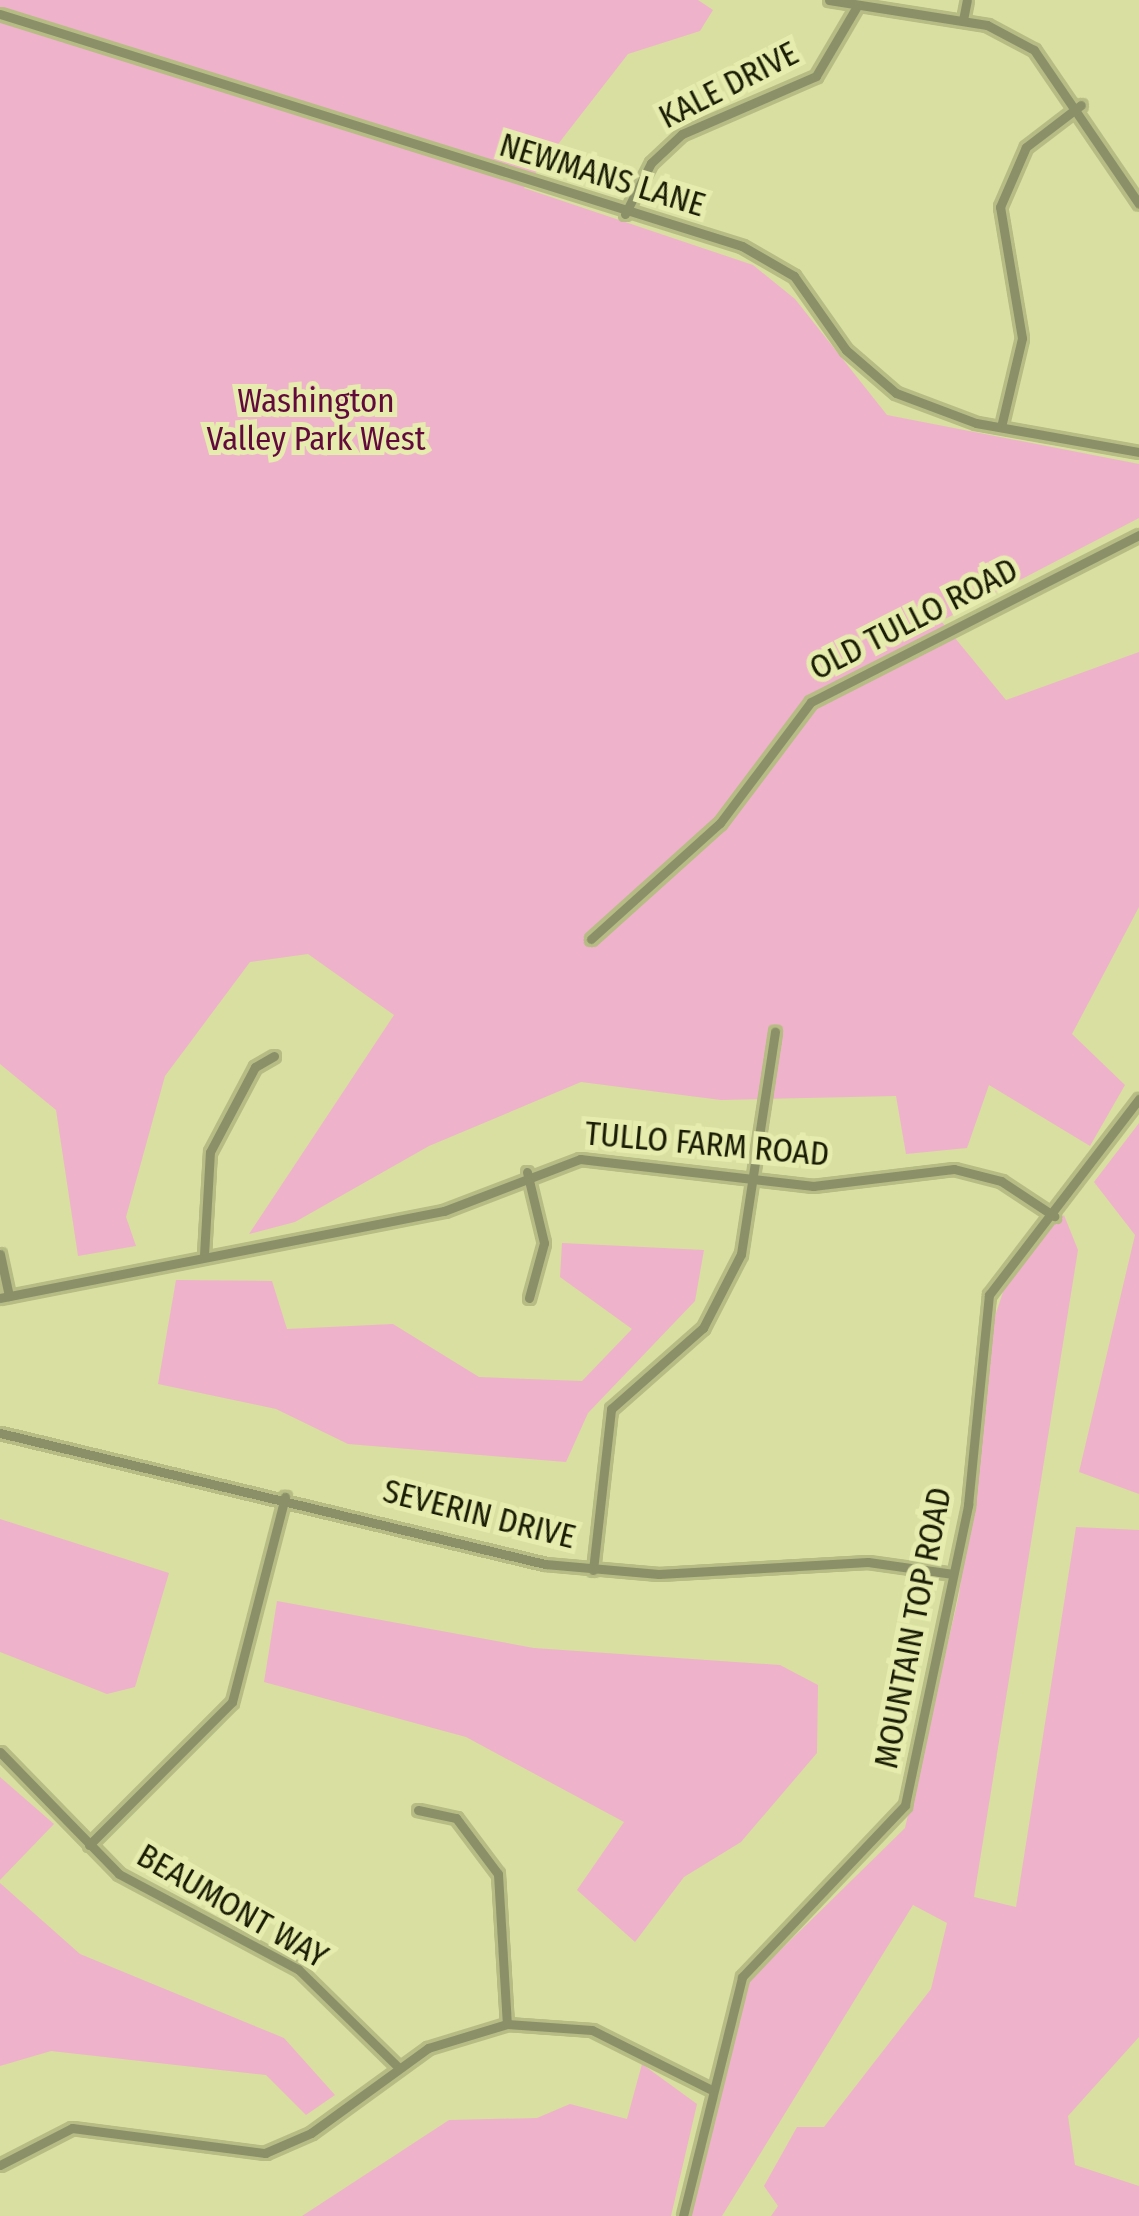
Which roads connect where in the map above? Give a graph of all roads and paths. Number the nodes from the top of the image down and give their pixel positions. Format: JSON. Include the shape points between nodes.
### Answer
{"nodes":[{"id":1,"x":830,"y":0,"type":"edge"},
{"id":2,"x":967,"y":0,"type":"edge"},
{"id":3,"x":857,"y":6,"type":"junction"},
{"id":4,"x":0,"y":14,"type":"edge"},
{"id":5,"x":963,"y":20,"type":"junction"},
{"id":6,"x":1081,"y":105,"type":"junction"},
{"id":7,"x":1139,"y":204,"type":"edge"},
{"id":8,"x":625,"y":214,"type":"junction"},
{"id":9,"x":1001,"y":427,"type":"junction"},
{"id":10,"x":1139,"y":452,"type":"edge"},
{"id":11,"x":1139,"y":535,"type":"edge"},
{"id":12,"x":591,"y":939,"type":"dead end"},
{"id":13,"x":775,"y":1032,"type":"dead end"},
{"id":14,"x":274,"y":1056,"type":"dead end"},
{"id":15,"x":1139,"y":1100,"type":"edge"},
{"id":16,"x":527,"y":1172,"type":"junction"},
{"id":17,"x":751,"y":1179,"type":"junction"},
{"id":18,"x":1054,"y":1216,"type":"junction"},
{"id":19,"x":0,"y":1254,"type":"edge"},
{"id":20,"x":204,"y":1255,"type":"junction"},
{"id":21,"x":5,"y":1297,"type":"edge"},
{"id":22,"x":529,"y":1298,"type":"dead end"},
{"id":23,"x":0,"y":1433,"type":"edge"},
{"id":24,"x":285,"y":1497,"type":"junction"},
{"id":25,"x":593,"y":1570,"type":"junction"},
{"id":26,"x":952,"y":1574,"type":"junction"},
{"id":27,"x":0,"y":1752,"type":"edge"},
{"id":28,"x":418,"y":1810,"type":"dead end"},
{"id":29,"x":89,"y":1845,"type":"junction"},
{"id":30,"x":507,"y":2024,"type":"junction"},
{"id":31,"x":398,"y":2067,"type":"junction"},
{"id":32,"x":712,"y":2090,"type":"junction"},
{"id":33,"x":0,"y":2164,"type":"edge"},
{"id":34,"x":683,"y":2216,"type":"edge"}],
"edges":[{"from":1,"to":3,"type":"street"},
{"from":2,"to":5,"type":"street"},
{"from":3,"to":5,"type":"street"},
{"from":3,"to":8,"type":"street","name":"KALE DRIVE","via":[[816,76],[682,134],[651,164]]},
{"from":4,"to":8,"type":"street","name":"NEWMANS LANE"},
{"from":5,"to":6,"type":"street","via":[[1034,50]]},
{"from":6,"to":7,"type":"street"},
{"from":6,"to":9,"type":"street","via":[[1026,147],[1000,207],[1022,338]]},
{"from":8,"to":9,"type":"street","name":"NEWMANS LANE","via":[[762,254],[896,393]]},
{"from":9,"to":10,"type":"street","name":"NEWMANS LANE"},
{"from":11,"to":12,"type":"street","name":"OLD TULLO ROAD","via":[[811,702],[720,823]]},
{"from":13,"to":17,"type":"street"},
{"from":14,"to":20,"type":"street","via":[[255,1067],[210,1152]]},
{"from":15,"to":18,"type":"street","name":"MOUNTAIN TOP ROAD"},
{"from":16,"to":17,"type":"street","name":"TULLO FARM ROAD","via":[[580,1159]]},
{"from":16,"to":20,"type":"street","name":"TULLO FARM ROAD","via":[[444,1211]]},
{"from":16,"to":22,"type":"street","via":[[544,1243]]},
{"from":17,"to":18,"type":"street","name":"TULLO FARM ROAD","via":[[813,1186],[954,1169],[1001,1181]]},
{"from":17,"to":25,"type":"street","via":[[724,1299],[611,1409]]},
{"from":18,"to":26,"type":"street","name":"MOUNTAIN TOP ROAD","via":[[989,1295]]},
{"from":19,"to":21,"type":"street"},
{"from":20,"to":21,"type":"street","name":"TULLO FARM ROAD"},
{"from":23,"to":24,"type":"street","name":"SEVERIN DRIVE"},
{"from":24,"to":25,"type":"street","name":"SEVERIN DRIVE"},
{"from":24,"to":29,"type":"street","via":[[232,1702]]},
{"from":25,"to":26,"type":"street","name":"SEVERIN DRIVE","via":[[868,1562]]},
{"from":26,"to":32,"type":"street","name":"MOUNTAIN TOP ROAD","via":[[905,1805],[747,1969]]},
{"from":27,"to":29,"type":"street","name":"BEAUMONT WAY"},
{"from":28,"to":30,"type":"street","via":[[456,1818],[498,1874]]},
{"from":29,"to":31,"type":"street","name":"BEAUMONT WAY","via":[[156,1901],[298,1969]]},
{"from":30,"to":31,"type":"street"},
{"from":30,"to":32,"type":"street","via":[[592,2030]]},
{"from":31,"to":33,"type":"street","via":[[311,2133],[265,2152],[72,2128]]},
{"from":32,"to":34,"type":"street","name":"MOUNTAIN TOP ROAD"}]}
